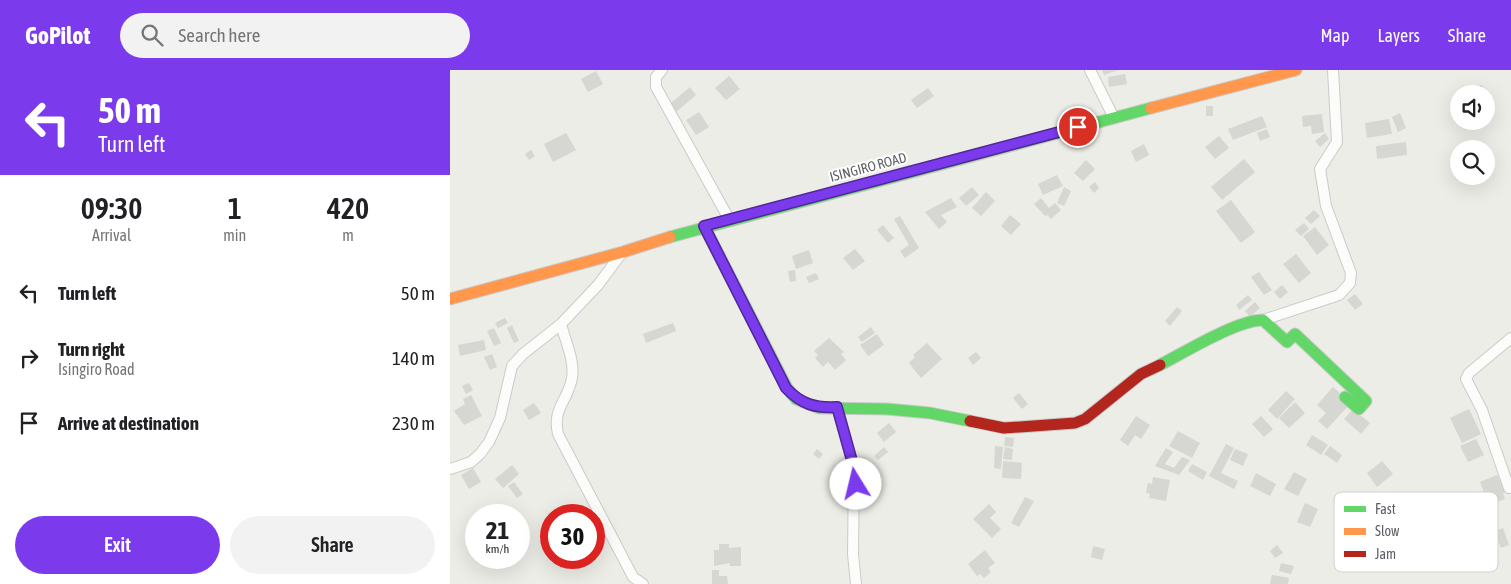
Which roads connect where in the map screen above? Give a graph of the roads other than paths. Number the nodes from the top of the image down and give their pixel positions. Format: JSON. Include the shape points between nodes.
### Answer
{"nodes":[{"id":1,"x":662,"y":70,"type":"edge"},
{"id":2,"x":1090,"y":70,"type":"edge"},
{"id":3,"x":1296,"y":70,"type":"edge"},
{"id":4,"x":1333,"y":70,"type":"edge"},
{"id":5,"x":1114,"y":118,"type":"junction"},
{"id":6,"x":729,"y":219,"type":"junction"},
{"id":7,"x":704,"y":226,"type":"junction"},
{"id":8,"x":623,"y":252,"type":"junction"},
{"id":9,"x":450,"y":299,"type":"edge"},
{"id":10,"x":1263,"y":320,"type":"junction"},
{"id":11,"x":561,"y":324,"type":"junction"},
{"id":12,"x":1511,"y":338,"type":"edge"},
{"id":13,"x":1345,"y":397,"type":"dead end"},
{"id":14,"x":837,"y":407,"type":"junction"},
{"id":15,"x":450,"y":469,"type":"edge"},
{"id":16,"x":1509,"y":488,"type":"dead end"},
{"id":17,"x":643,"y":584,"type":"edge"},
{"id":18,"x":856,"y":584,"type":"edge"}],
"edges":[{"from":1,"to":6,"type":"street","via":[[656,77],[656,87]]},
{"from":2,"to":5,"type":"street"},
{"from":3,"to":5,"type":"main road","name":"ISINGIRO ROAD"},
{"from":4,"to":10,"type":"street","via":[[1337,142],[1320,168],[1326,206],[1351,273],[1350,283],[1339,294]]},
{"from":5,"to":6,"type":"main road","name":"ISINGIRO ROAD"},
{"from":6,"to":7,"type":"main road","name":"ISINGIRO ROAD"},
{"from":7,"to":8,"type":"main road","name":"ISINGIRO ROAD"},
{"from":7,"to":14,"type":"main road","via":[[786,388],[806,404],[819,408]]},
{"from":8,"to":9,"type":"main road","name":"ISINGIRO ROAD"},
{"from":8,"to":11,"type":"street","via":[[598,285]]},
{"from":10,"to":13,"type":"main road","via":[[1287,342],[1295,334],[1366,401],[1359,409]]},
{"from":10,"to":14,"type":"main road","via":[[1234,328],[1141,374],[1085,419],[1075,423],[1004,428],[930,413]]},
{"from":11,"to":15,"type":"street","via":[[512,366],[500,418],[480,454],[471,462]]},
{"from":11,"to":17,"type":"street","via":[[572,365],[572,379],[555,422],[558,434],[632,577]]},
{"from":12,"to":16,"type":"street","via":[[1466,379],[1482,410]]},
{"from":14,"to":18,"type":"street","via":[[856,484],[853,554]]}]}
